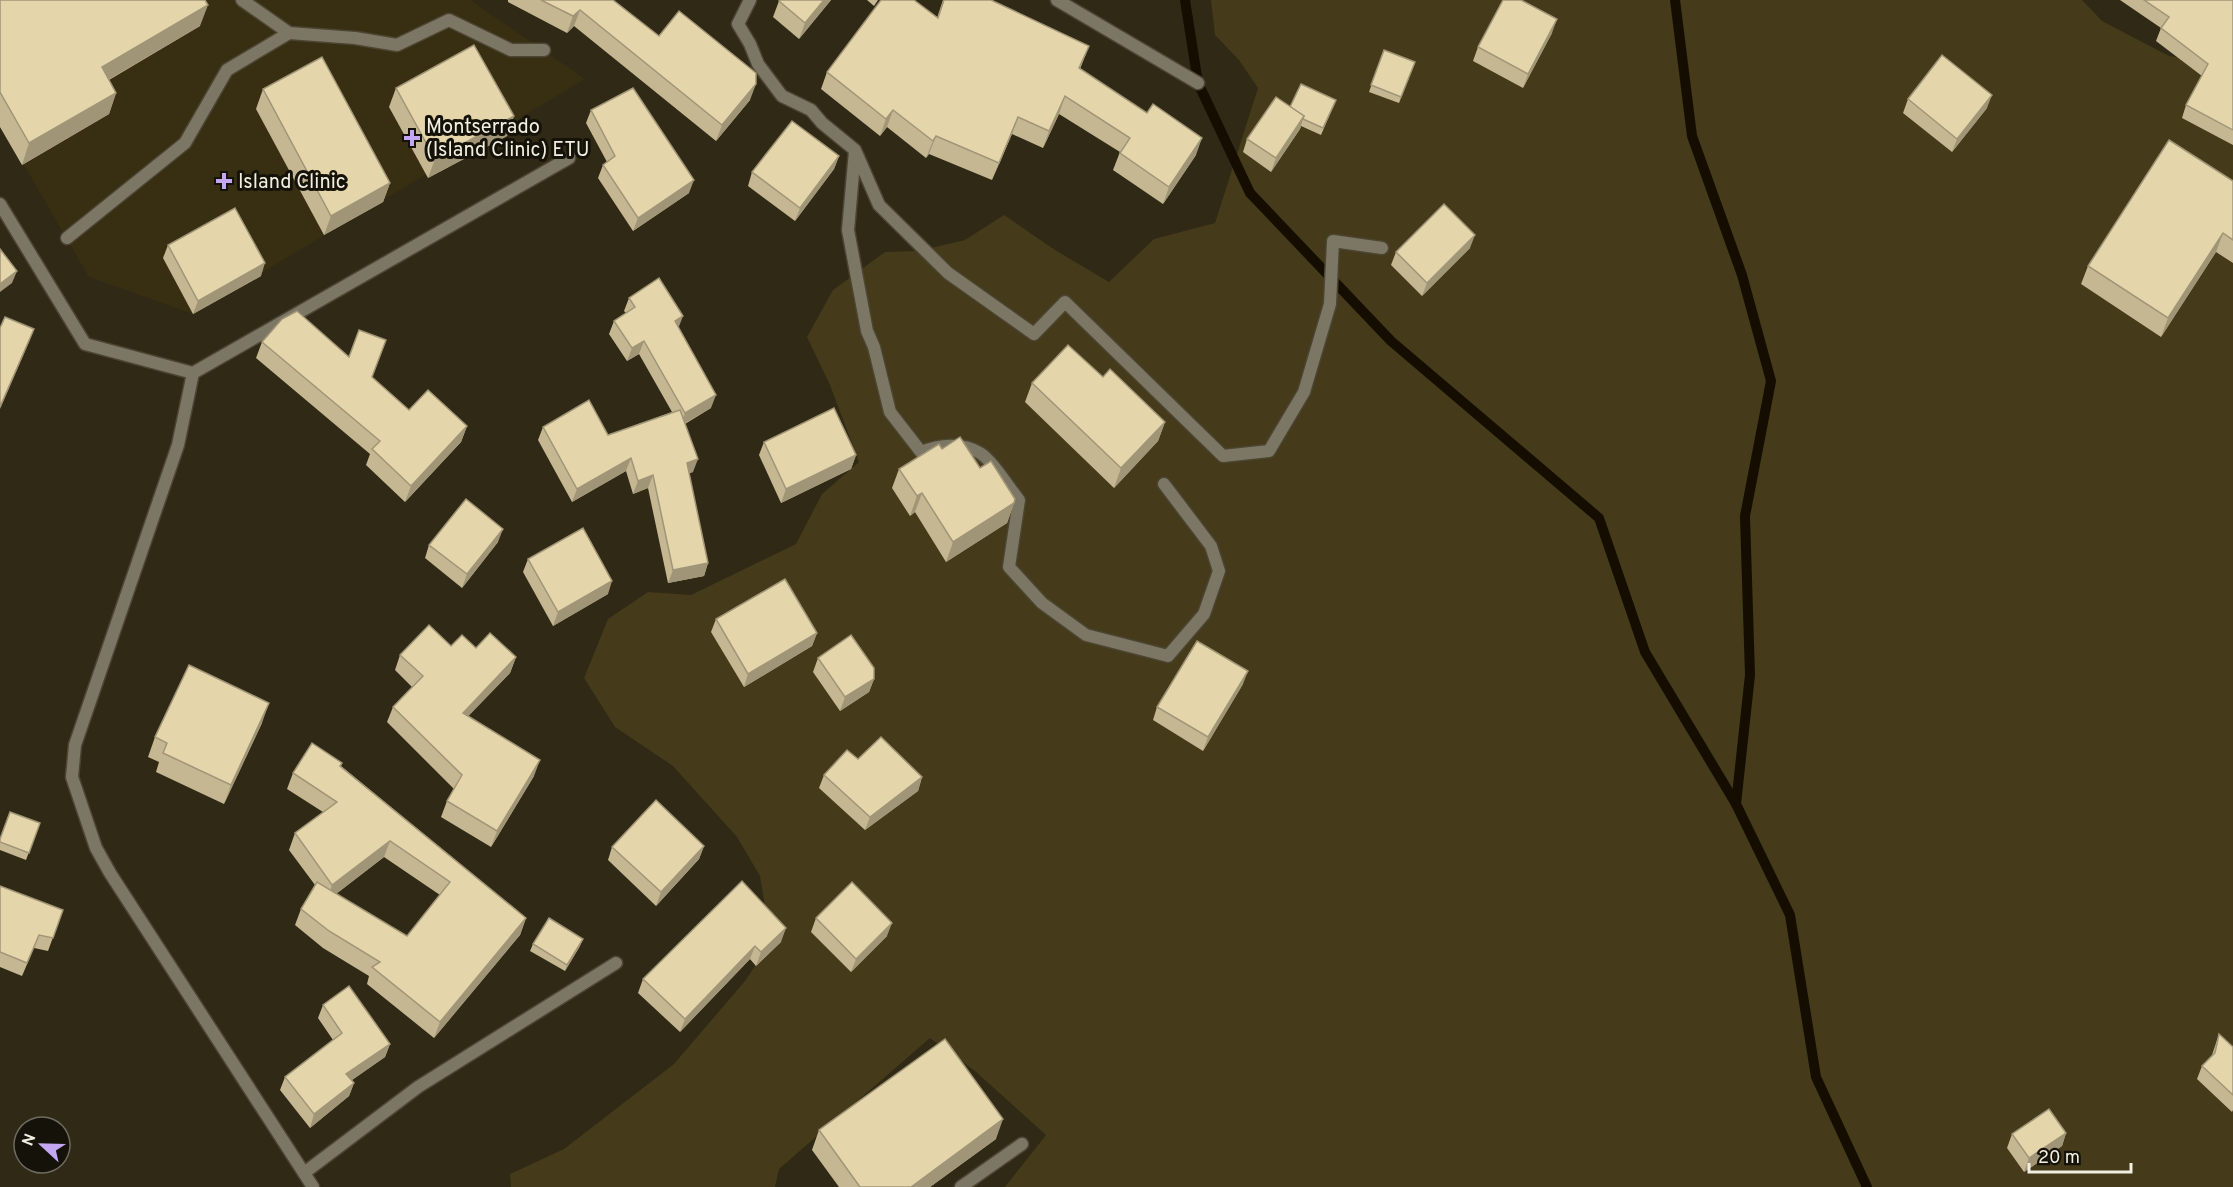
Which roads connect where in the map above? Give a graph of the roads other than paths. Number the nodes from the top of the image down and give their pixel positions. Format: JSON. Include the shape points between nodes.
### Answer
{"nodes":[{"id":1,"x":242,"y":0,"type":"edge"},
{"id":2,"x":750,"y":0,"type":"edge"},
{"id":3,"x":1058,"y":0,"type":"edge"},
{"id":4,"x":289,"y":33,"type":"junction"},
{"id":5,"x":544,"y":50,"type":"dead end"},
{"id":6,"x":1198,"y":83,"type":"dead end"},
{"id":7,"x":855,"y":150,"type":"junction"},
{"id":8,"x":569,"y":158,"type":"dead end"},
{"id":9,"x":0,"y":204,"type":"edge"},
{"id":10,"x":67,"y":238,"type":"dead end"},
{"id":11,"x":1382,"y":248,"type":"dead end"},
{"id":12,"x":193,"y":373,"type":"junction"},
{"id":13,"x":1164,"y":484,"type":"dead end"},
{"id":14,"x":616,"y":963,"type":"dead end"},
{"id":15,"x":1022,"y":1144,"type":"dead end"},
{"id":16,"x":303,"y":1173,"type":"junction"},
{"id":17,"x":313,"y":1187,"type":"edge"},
{"id":18,"x":961,"y":1187,"type":"edge"}],
"edges":[{"from":1,"to":4,"type":"street"},
{"from":2,"to":7,"type":"street","via":[[738,24],[758,64],[782,96],[811,110]]},
{"from":3,"to":6,"type":"street"},
{"from":4,"to":5,"type":"street","via":[[397,45],[449,20],[511,50]]},
{"from":4,"to":10,"type":"street","via":[[227,70],[185,143]]},
{"from":7,"to":11,"type":"street","via":[[879,205],[948,273],[1034,334],[1065,302],[1223,456],[1269,452],[1304,392],[1330,304],[1333,241]]},
{"from":7,"to":13,"type":"street","via":[[848,230],[867,331],[890,412],[921,452],[951,445],[980,453],[1019,500],[1009,567],[1042,603],[1086,635],[1168,656],[1204,614],[1219,571],[1211,546]]},
{"from":8,"to":12,"type":"street"},
{"from":9,"to":12,"type":"street","via":[[85,344]]},
{"from":12,"to":16,"type":"street","via":[[178,446],[75,745],[72,777],[96,848],[110,873]]},
{"from":14,"to":16,"type":"street","via":[[418,1087]]},
{"from":15,"to":18,"type":"street"},
{"from":16,"to":17,"type":"street"}]}
